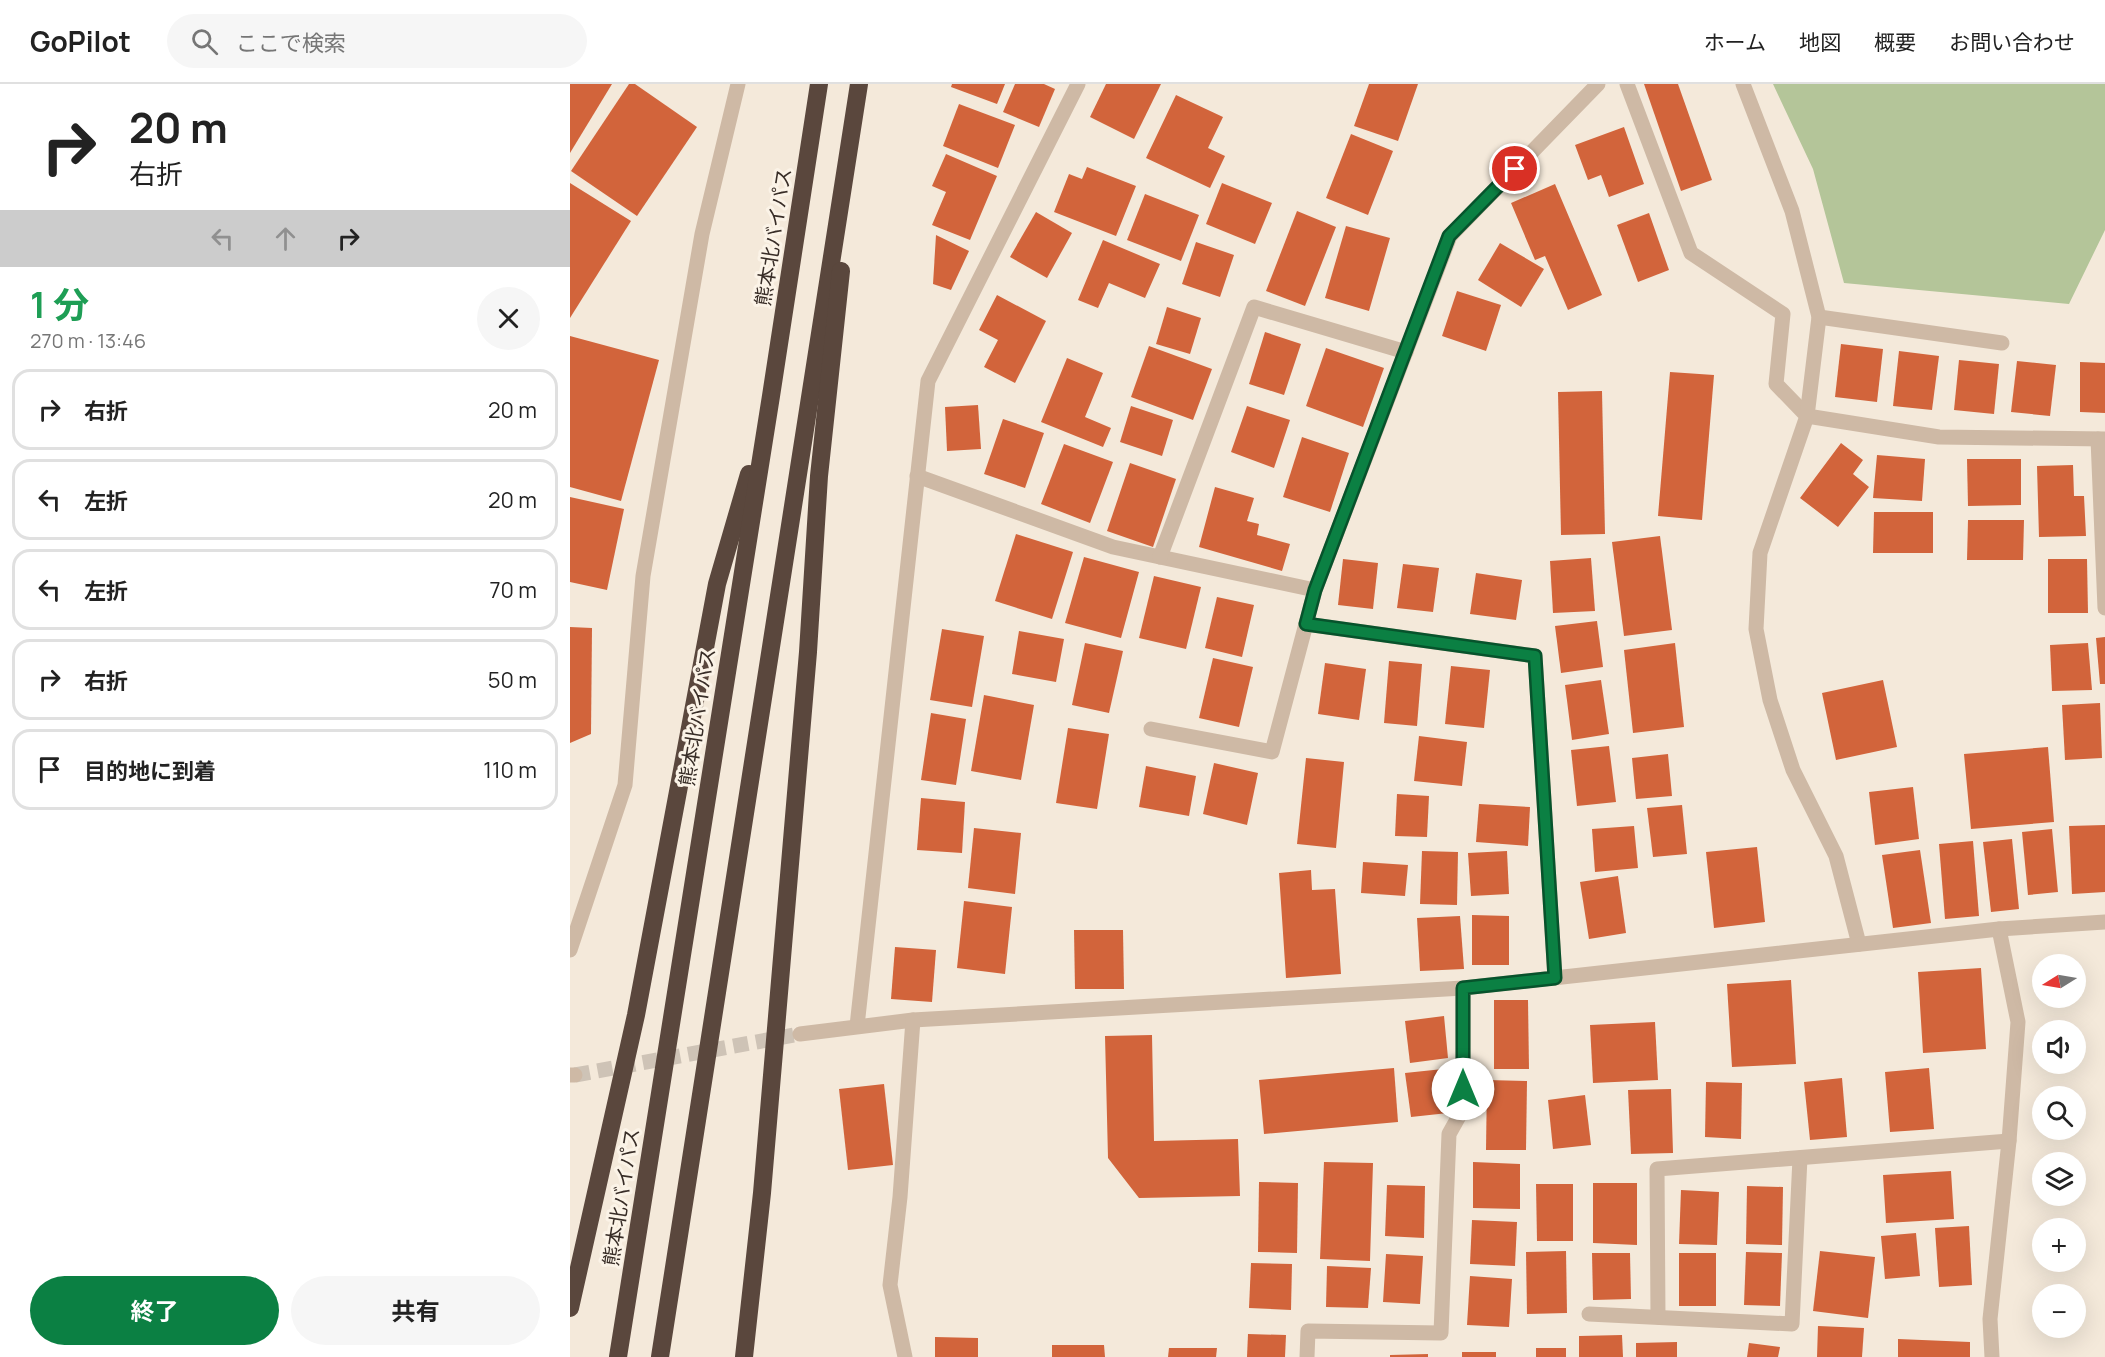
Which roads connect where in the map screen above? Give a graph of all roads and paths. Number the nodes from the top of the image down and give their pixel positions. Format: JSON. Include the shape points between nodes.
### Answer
{"nodes":[{"id":1,"x":738,"y":84,"type":"edge"},
{"id":2,"x":819,"y":84,"type":"edge"},
{"id":3,"x":860,"y":84,"type":"edge"},
{"id":4,"x":1078,"y":84,"type":"edge"},
{"id":5,"x":1598,"y":84,"type":"edge"},
{"id":6,"x":1628,"y":84,"type":"edge"},
{"id":7,"x":1743,"y":84,"type":"edge"},
{"id":8,"x":1819,"y":317,"type":"junction"},
{"id":9,"x":2002,"y":344,"type":"dead end"},
{"id":10,"x":1406,"y":352,"type":"junction"},
{"id":11,"x":771,"y":396,"type":"junction"},
{"id":12,"x":1807,"y":416,"type":"junction"},
{"id":13,"x":2102,"y":439,"type":"edge"},
{"id":14,"x":917,"y":476,"type":"junction"},
{"id":15,"x":1160,"y":557,"type":"junction"},
{"id":16,"x":1315,"y":590,"type":"junction"},
{"id":17,"x":2105,"y":608,"type":"edge"},
{"id":18,"x":1306,"y":624,"type":"junction"},
{"id":19,"x":1151,"y":729,"type":"dead end"},
{"id":20,"x":2105,"y":922,"type":"edge"},
{"id":21,"x":1999,"y":929,"type":"junction"},
{"id":22,"x":1859,"y":944,"type":"junction"},
{"id":23,"x":570,"y":950,"type":"edge"},
{"id":24,"x":1555,"y":978,"type":"junction"},
{"id":25,"x":1463,"y":988,"type":"junction"},
{"id":26,"x":913,"y":1020,"type":"junction"},
{"id":27,"x":857,"y":1026,"type":"junction"},
{"id":28,"x":800,"y":1034,"type":"tunnel mouth"},
{"id":29,"x":2009,"y":1142,"type":"junction"},
{"id":30,"x":1800,"y":1158,"type":"junction"},
{"id":31,"x":570,"y":1308,"type":"edge"},
{"id":32,"x":1589,"y":1314,"type":"dead end"},
{"id":33,"x":1658,"y":1317,"type":"junction"},
{"id":34,"x":618,"y":1357,"type":"edge"},
{"id":35,"x":660,"y":1357,"type":"edge"},
{"id":36,"x":744,"y":1357,"type":"edge"},
{"id":37,"x":905,"y":1357,"type":"edge"},
{"id":38,"x":1307,"y":1357,"type":"edge"},
{"id":39,"x":1992,"y":1357,"type":"edge"}],
"edges":[{"from":1,"to":23,"type":"street","via":[[702,234],[643,576],[625,785]]},
{"from":2,"to":11,"type":"highway","name":"熊本北バイパス"},
{"from":3,"to":35,"type":"highway"},
{"from":3,"to":36,"type":"highway","via":[[819,476],[763,1181]]},
{"from":4,"to":14,"type":"street","via":[[928,381]]},
{"from":5,"to":10,"type":"street","via":[[1449,236]]},
{"from":6,"to":12,"type":"street","via":[[1691,253],[1784,314],[1776,384]]},
{"from":7,"to":8,"type":"street","via":[[1792,211]]},
{"from":8,"to":9,"type":"street"},
{"from":8,"to":12,"type":"street"},
{"from":10,"to":15,"type":"street","via":[[1254,307]]},
{"from":10,"to":16,"type":"street"},
{"from":11,"to":31,"type":"highway","via":[[717,584],[636,1015]]},
{"from":11,"to":34,"type":"highway","name":"熊本北バイパス"},
{"from":12,"to":13,"type":"street","via":[[1939,437]]},
{"from":12,"to":22,"type":"street","via":[[1760,553],[1756,629],[1770,700],[1794,770],[1836,856]]},
{"from":13,"to":17,"type":"street"},
{"from":14,"to":15,"type":"street","via":[[1113,547]]},
{"from":14,"to":27,"type":"street"},
{"from":15,"to":16,"type":"street"},
{"from":16,"to":18,"type":"street"},
{"from":18,"to":19,"type":"street","via":[[1272,752]]},
{"from":18,"to":24,"type":"street","via":[[1535,656]]},
{"from":20,"to":21,"type":"street"},
{"from":21,"to":22,"type":"street"},
{"from":21,"to":29,"type":"street","via":[[2019,1022]]},
{"from":22,"to":24,"type":"street"},
{"from":24,"to":25,"type":"street"},
{"from":25,"to":26,"type":"street"},
{"from":25,"to":38,"type":"street","via":[[1463,1109],[1449,1134],[1441,1333],[1308,1331]]},
{"from":26,"to":27,"type":"street"},
{"from":26,"to":37,"type":"street","via":[[890,1285]]},
{"from":27,"to":28,"type":"street"},
{"from":29,"to":30,"type":"street"},
{"from":29,"to":39,"type":"street","via":[[1990,1319]]},
{"from":30,"to":33,"type":"street","via":[[1657,1169]]},
{"from":30,"to":33,"type":"street","via":[[1792,1324]]},
{"from":32,"to":33,"type":"street"}]}
